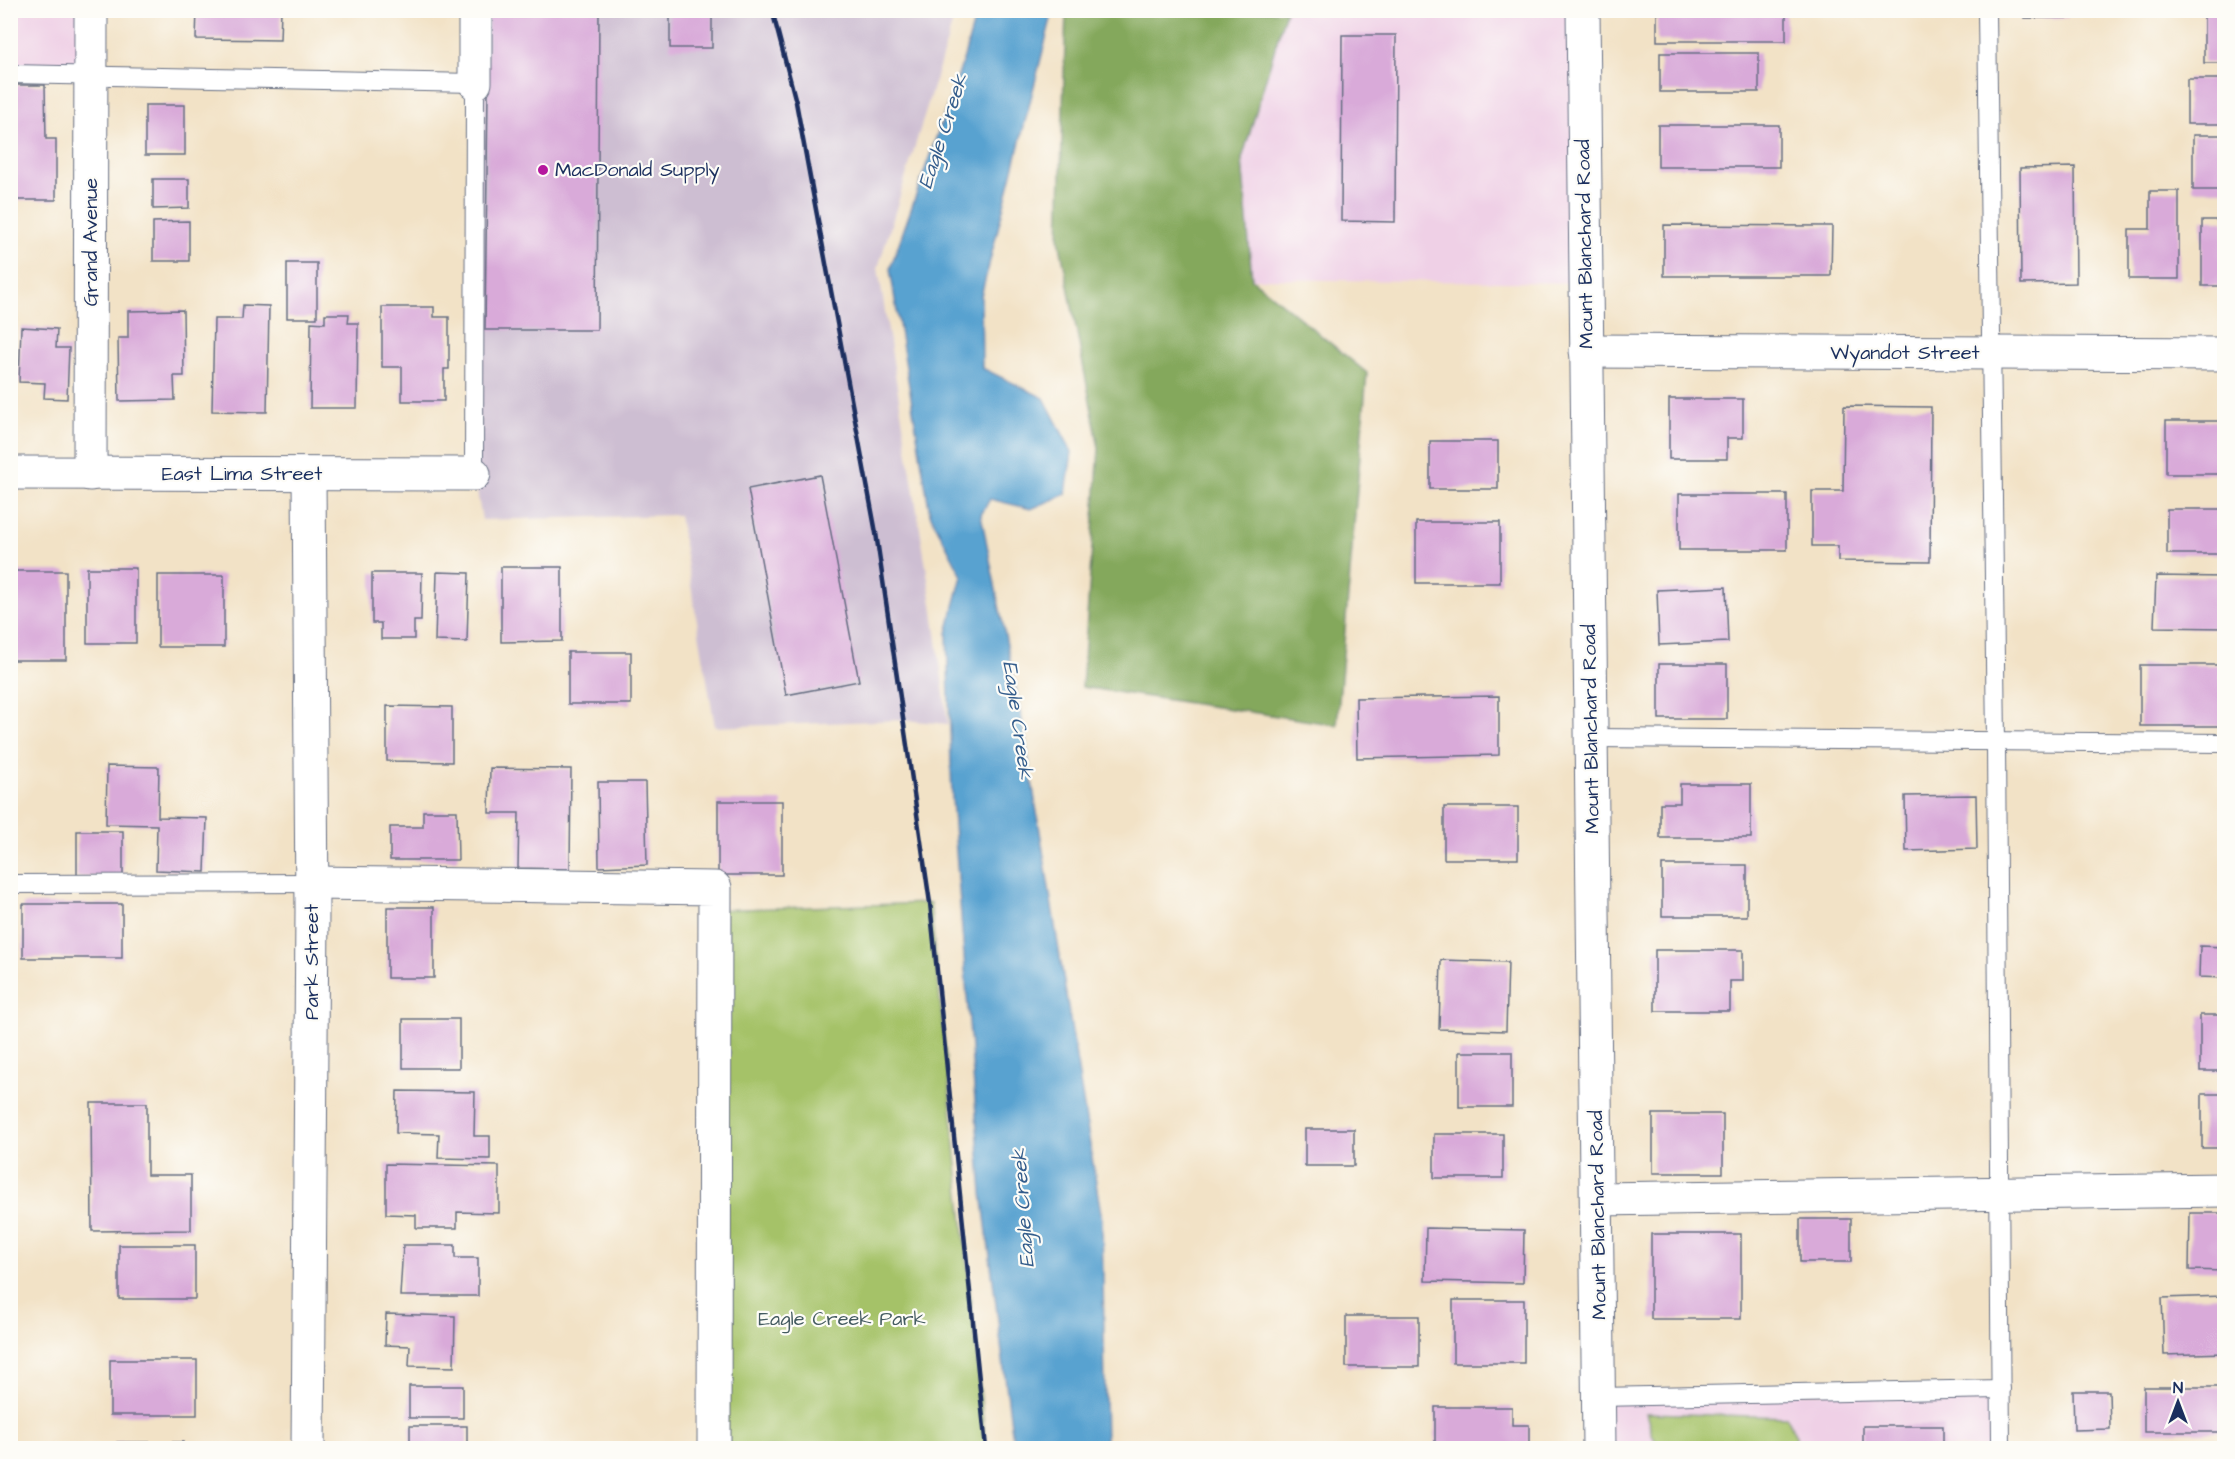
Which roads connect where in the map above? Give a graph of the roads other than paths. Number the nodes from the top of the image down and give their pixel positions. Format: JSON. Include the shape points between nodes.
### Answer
{"nodes":[{"id":1,"x":91,"y":10,"type":"edge"},
{"id":2,"x":475,"y":10,"type":"edge"},
{"id":3,"x":1583,"y":10,"type":"edge"},
{"id":4,"x":1987,"y":10,"type":"edge"},
{"id":5,"x":10,"y":74,"type":"edge"},
{"id":6,"x":91,"y":75,"type":"junction"},
{"id":7,"x":475,"y":83,"type":"junction"},
{"id":8,"x":1586,"y":351,"type":"junction"},
{"id":9,"x":1990,"y":353,"type":"junction"},
{"id":10,"x":2224,"y":354,"type":"edge"},
{"id":11,"x":10,"y":473,"type":"edge"},
{"id":12,"x":90,"y":474,"type":"junction"},
{"id":13,"x":474,"y":474,"type":"joint"},
{"id":14,"x":309,"y":475,"type":"junction"},
{"id":15,"x":1591,"y":738,"type":"junction"},
{"id":16,"x":1996,"y":742,"type":"junction"},
{"id":17,"x":2224,"y":743,"type":"edge"},
{"id":18,"x":312,"y":883,"type":"junction"},
{"id":19,"x":10,"y":884,"type":"edge"},
{"id":20,"x":2224,"y":1190,"type":"edge"},
{"id":21,"x":1998,"y":1193,"type":"junction"},
{"id":22,"x":1598,"y":1199,"type":"junction"},
{"id":23,"x":2001,"y":1389,"type":"junction"},
{"id":24,"x":1599,"y":1397,"type":"junction"},
{"id":25,"x":308,"y":1449,"type":"edge"},
{"id":26,"x":714,"y":1449,"type":"edge"},
{"id":27,"x":1599,"y":1449,"type":"edge"},
{"id":28,"x":2001,"y":1449,"type":"edge"}],
"edges":[{"from":1,"to":6,"type":"street","name":"Grand Avenue"},
{"from":2,"to":7,"type":"street"},
{"from":3,"to":8,"type":"street","name":"Mount Blanchard Road"},
{"from":4,"to":9,"type":"lane"},
{"from":5,"to":6,"type":"lane"},
{"from":6,"to":7,"type":"lane"},
{"from":6,"to":12,"type":"street","name":"Grand Avenue"},
{"from":7,"to":13,"type":"lane"},
{"from":8,"to":9,"type":"street","name":"Wyandot Street"},
{"from":8,"to":15,"type":"street","name":"Mount Blanchard Road"},
{"from":9,"to":10,"type":"street","name":"Wyandot Street"},
{"from":9,"to":16,"type":"lane"},
{"from":11,"to":12,"type":"street","name":"East Lima Street"},
{"from":12,"to":14,"type":"street","name":"East Lima Street"},
{"from":13,"to":14,"type":"street","name":"East Lima Street"},
{"from":14,"to":18,"type":"street","name":"Park Street"},
{"from":15,"to":16,"type":"lane"},
{"from":15,"to":22,"type":"street","name":"Mount Blanchard Road"},
{"from":16,"to":17,"type":"lane"},
{"from":16,"to":21,"type":"lane"},
{"from":18,"to":19,"type":"lane"},
{"from":18,"to":25,"type":"street","name":"Park Street"},
{"from":18,"to":26,"type":"street","via":[[714,888]]},
{"from":20,"to":21,"type":"street"},
{"from":21,"to":22,"type":"street"},
{"from":21,"to":23,"type":"lane"},
{"from":22,"to":24,"type":"street","name":"Mount Blanchard Road"},
{"from":23,"to":24,"type":"lane"},
{"from":23,"to":28,"type":"lane"},
{"from":24,"to":27,"type":"street","name":"Mount Blanchard Road"}]}
